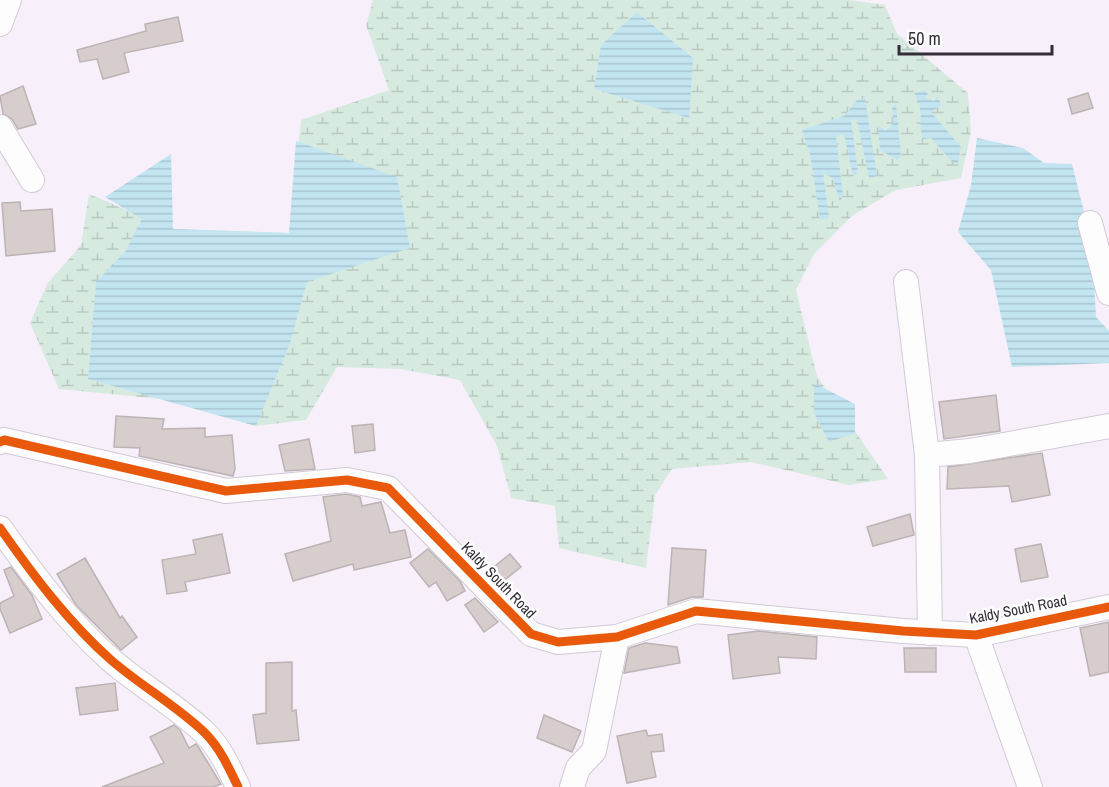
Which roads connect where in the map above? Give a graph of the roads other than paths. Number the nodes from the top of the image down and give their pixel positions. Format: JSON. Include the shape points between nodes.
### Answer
{"nodes":[{"id":1,"x":9,"y":0,"type":"edge"},
{"id":2,"x":0,"y":24,"type":"edge"},
{"id":3,"x":0,"y":127,"type":"edge"},
{"id":4,"x":32,"y":180,"type":"dead end"},
{"id":5,"x":1090,"y":223,"type":"dead end"},
{"id":6,"x":906,"y":282,"type":"dead end"},
{"id":7,"x":1109,"y":293,"type":"edge"},
{"id":8,"x":1109,"y":426,"type":"edge"},
{"id":9,"x":0,"y":442,"type":"edge"},
{"id":10,"x":927,"y":455,"type":"junction"},
{"id":11,"x":0,"y":528,"type":"edge"},
{"id":12,"x":1109,"y":607,"type":"edge"},
{"id":13,"x":930,"y":633,"type":"junction"},
{"id":14,"x":976,"y":635,"type":"junction"},
{"id":15,"x":617,"y":637,"type":"junction"},
{"id":16,"x":238,"y":787,"type":"edge"},
{"id":17,"x":572,"y":787,"type":"edge"},
{"id":18,"x":1030,"y":787,"type":"edge"}],
"edges":[{"from":1,"to":2,"type":"street"},
{"from":3,"to":4,"type":"street"},
{"from":5,"to":7,"type":"street"},
{"from":6,"to":10,"type":"street"},
{"from":8,"to":10,"type":"street"},
{"from":9,"to":15,"type":"street","name":"Kaldy South Road","via":[[226,491],[347,480],[388,488],[531,634],[558,642]]},
{"from":10,"to":13,"type":"street"},
{"from":11,"to":16,"type":"street","via":[[56,602],[112,661],[205,734],[222,754]]},
{"from":12,"to":14,"type":"street","name":"Kaldy South Road"},
{"from":13,"to":14,"type":"street","name":"Kaldy South Road"},
{"from":13,"to":15,"type":"street","name":"Kaldy South Road","via":[[696,611]]},
{"from":14,"to":18,"type":"street"},
{"from":15,"to":17,"type":"street","via":[[594,751],[578,768]]}]}
